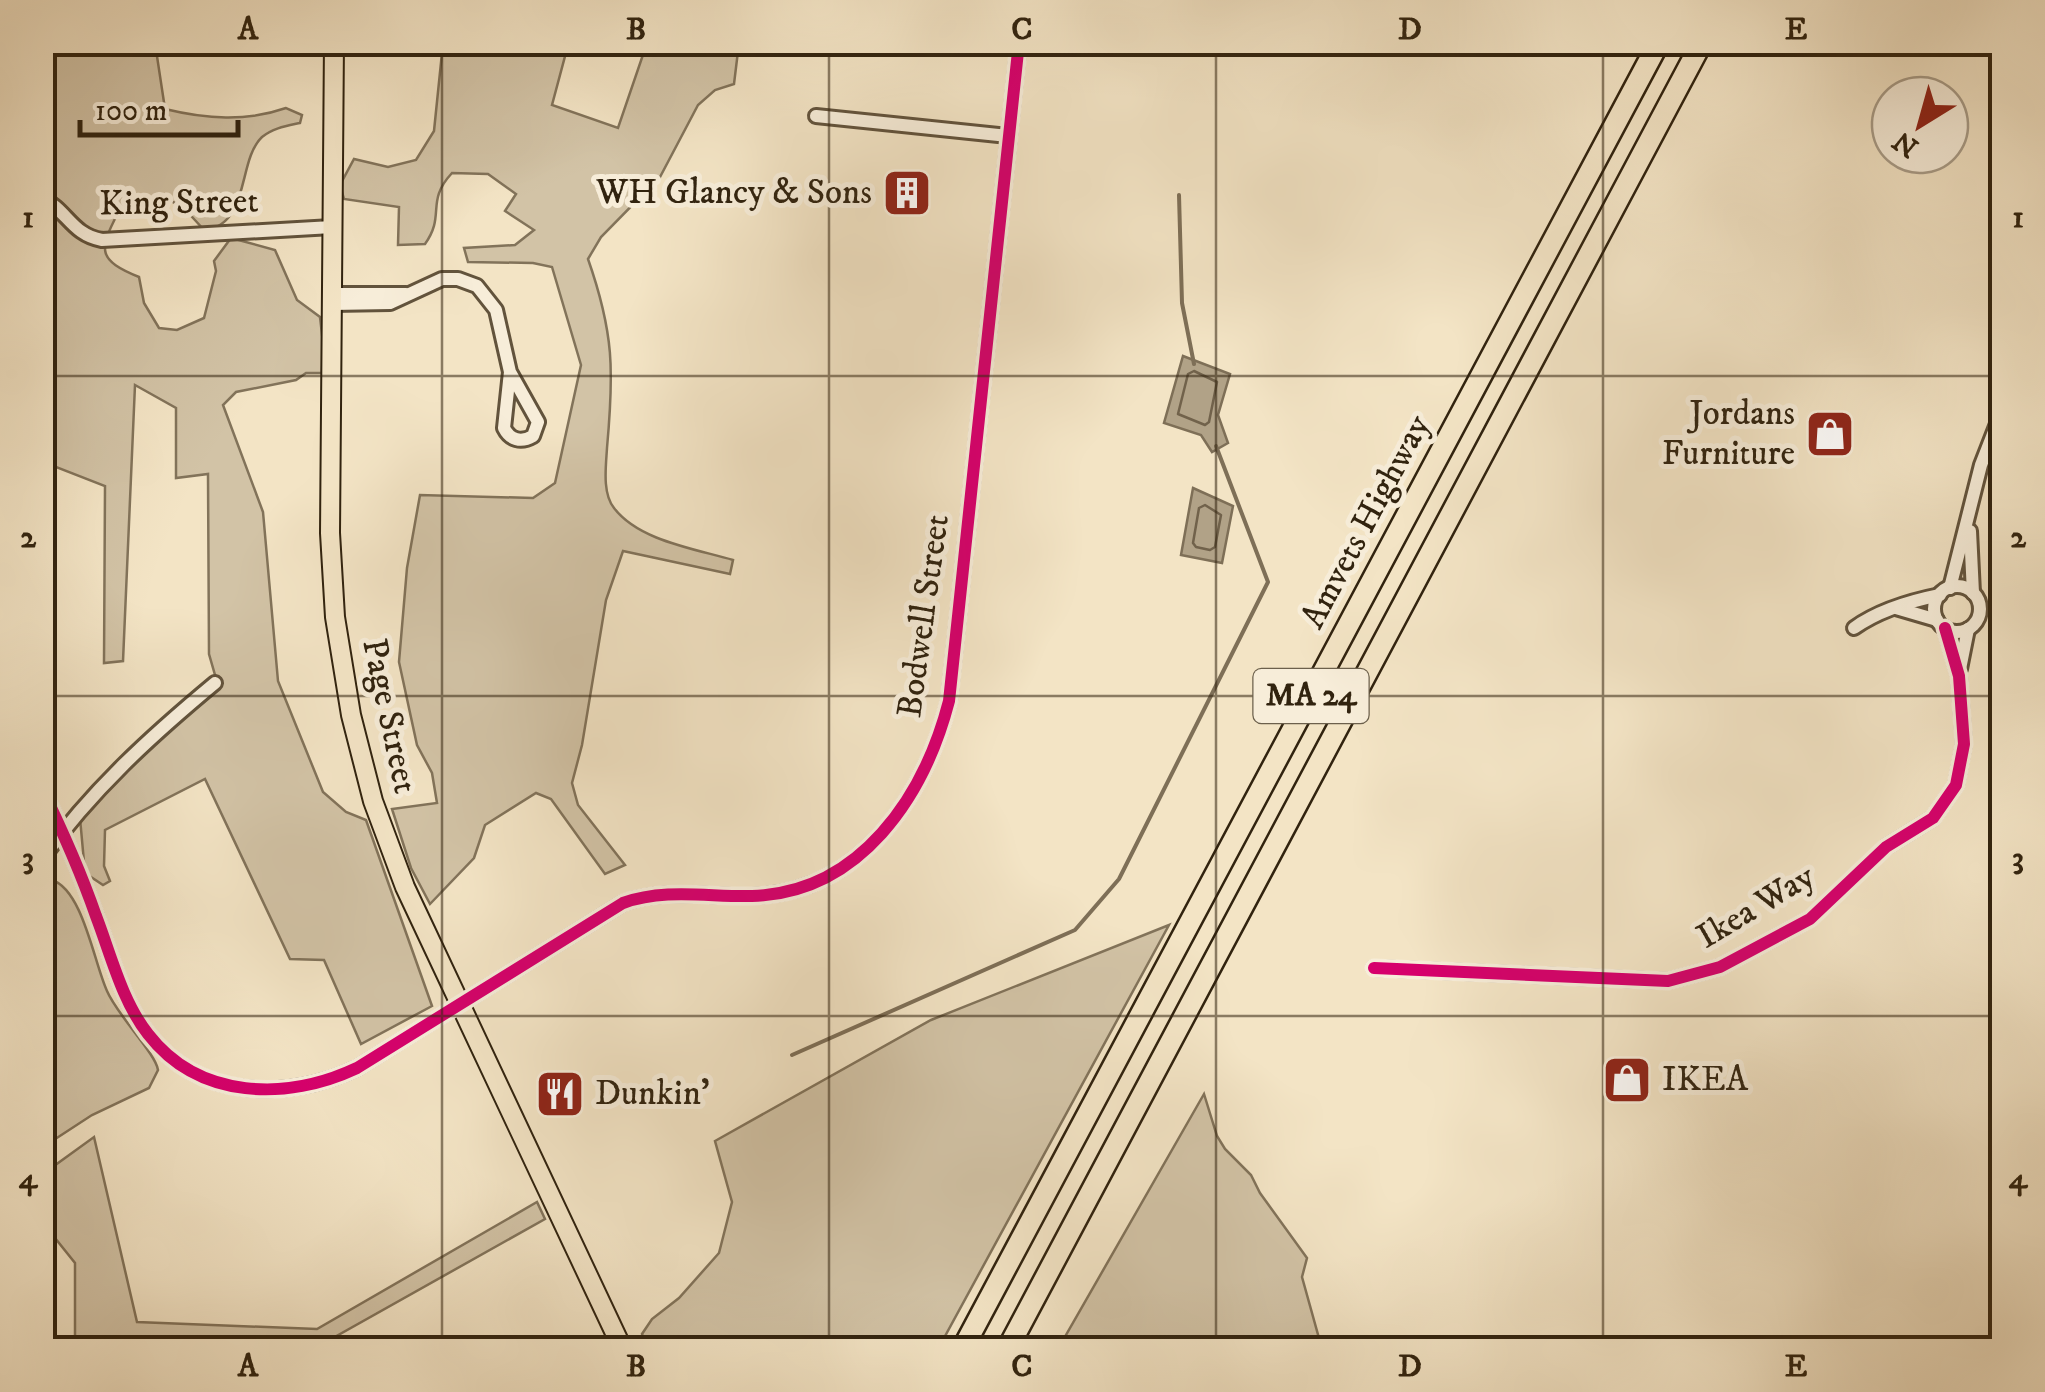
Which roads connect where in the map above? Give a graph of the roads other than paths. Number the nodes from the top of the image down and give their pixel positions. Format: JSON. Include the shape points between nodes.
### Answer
{"nodes":[{"id":1,"x":334,"y":42,"type":"edge"},
{"id":2,"x":1018,"y":42,"type":"edge"},
{"id":3,"x":1659,"y":42,"type":"edge"},
{"id":4,"x":1702,"y":42,"type":"edge"},
{"id":5,"x":816,"y":116,"type":"dead end"},
{"id":6,"x":1008,"y":136,"type":"junction"},
{"id":7,"x":42,"y":198,"type":"edge"},
{"id":8,"x":332,"y":227,"type":"junction"},
{"id":9,"x":332,"y":299,"type":"junction"},
{"id":10,"x":510,"y":372,"type":"junction"},
{"id":11,"x":529,"y":404,"type":"junction"},
{"id":12,"x":506,"y":406,"type":"junction"},
{"id":13,"x":2002,"y":410,"type":"edge"},
{"id":14,"x":1969,"y":518,"type":"junction"},
{"id":15,"x":1945,"y":591,"type":"junction"},
{"id":16,"x":1973,"y":592,"type":"junction"},
{"id":17,"x":1896,"y":608,"type":"junction"},
{"id":18,"x":1941,"y":624,"type":"junction"},
{"id":19,"x":1854,"y":628,"type":"dead end"},
{"id":20,"x":1968,"y":629,"type":"junction"},
{"id":21,"x":1958,"y":676,"type":"junction"},
{"id":22,"x":215,"y":683,"type":"dead end"},
{"id":23,"x":42,"y":789,"type":"edge"},
{"id":24,"x":61,"y":833,"type":"junction"},
{"id":25,"x":42,"y":859,"type":"edge"},
{"id":26,"x":1374,"y":968,"type":"dead end"},
{"id":27,"x":460,"y":1005,"type":"junction"},
{"id":28,"x":623,"y":1350,"type":"edge"},
{"id":29,"x":962,"y":1350,"type":"edge"},
{"id":30,"x":1007,"y":1350,"type":"edge"}],
"edges":[{"from":1,"to":8,"type":"main road","name":"Page Street"},
{"from":2,"to":6,"type":"street","name":"Bodwell Street"},
{"from":3,"to":29,"type":"highway","name":"Amvets Highway","number":"MA 24"},
{"from":4,"to":30,"type":"highway","name":"Amvets Highway","number":"MA 24"},
{"from":5,"to":6,"type":"street"},
{"from":6,"to":27,"type":"street","name":"Bodwell Street","via":[[951,689],[938,736],[897,815],[865,853],[816,884],[769,895],[660,894],[622,903]]},
{"from":7,"to":8,"type":"street","name":"King Street","via":[[77,232],[102,240]]},
{"from":8,"to":9,"type":"main road","name":"Page Street"},
{"from":9,"to":10,"type":"street","via":[[386,304],[442,279],[478,286],[496,310]]},
{"from":9,"to":27,"type":"main road","name":"Page Street","via":[[331,564],[346,689],[388,845]]},
{"from":10,"to":11,"type":"street"},
{"from":10,"to":12,"type":"street"},
{"from":11,"to":12,"type":"street","via":[[514,398]]},
{"from":11,"to":12,"type":"street","via":[[538,427],[522,440],[506,432]]},
{"from":13,"to":14,"type":"street"},
{"from":14,"to":15,"type":"street"},
{"from":14,"to":16,"type":"street"},
{"from":15,"to":16,"type":"street","via":[[1960,586]]},
{"from":15,"to":17,"type":"street"},
{"from":15,"to":18,"type":"street","via":[[1935,607]]},
{"from":16,"to":20,"type":"street","via":[[1980,612]]},
{"from":17,"to":18,"type":"street"},
{"from":17,"to":19,"type":"street"},
{"from":18,"to":20,"type":"street"},
{"from":18,"to":21,"type":"street","name":"Ikea Way"},
{"from":20,"to":21,"type":"street","name":"Ikea Way"},
{"from":21,"to":26,"type":"street","name":"Ikea Way","via":[[1962,762],[1941,808],[1872,859],[1821,911],[1736,960],[1658,982]]},
{"from":22,"to":24,"type":"street","via":[[125,760]]},
{"from":23,"to":24,"type":"street","name":"Bodwell Street"},
{"from":24,"to":25,"type":"street"},
{"from":24,"to":27,"type":"street","name":"Bodwell Street","via":[[136,1016],[168,1056],[195,1074],[241,1089],[312,1084],[357,1068]]},
{"from":27,"to":28,"type":"main road","name":"Page Street"}]}
